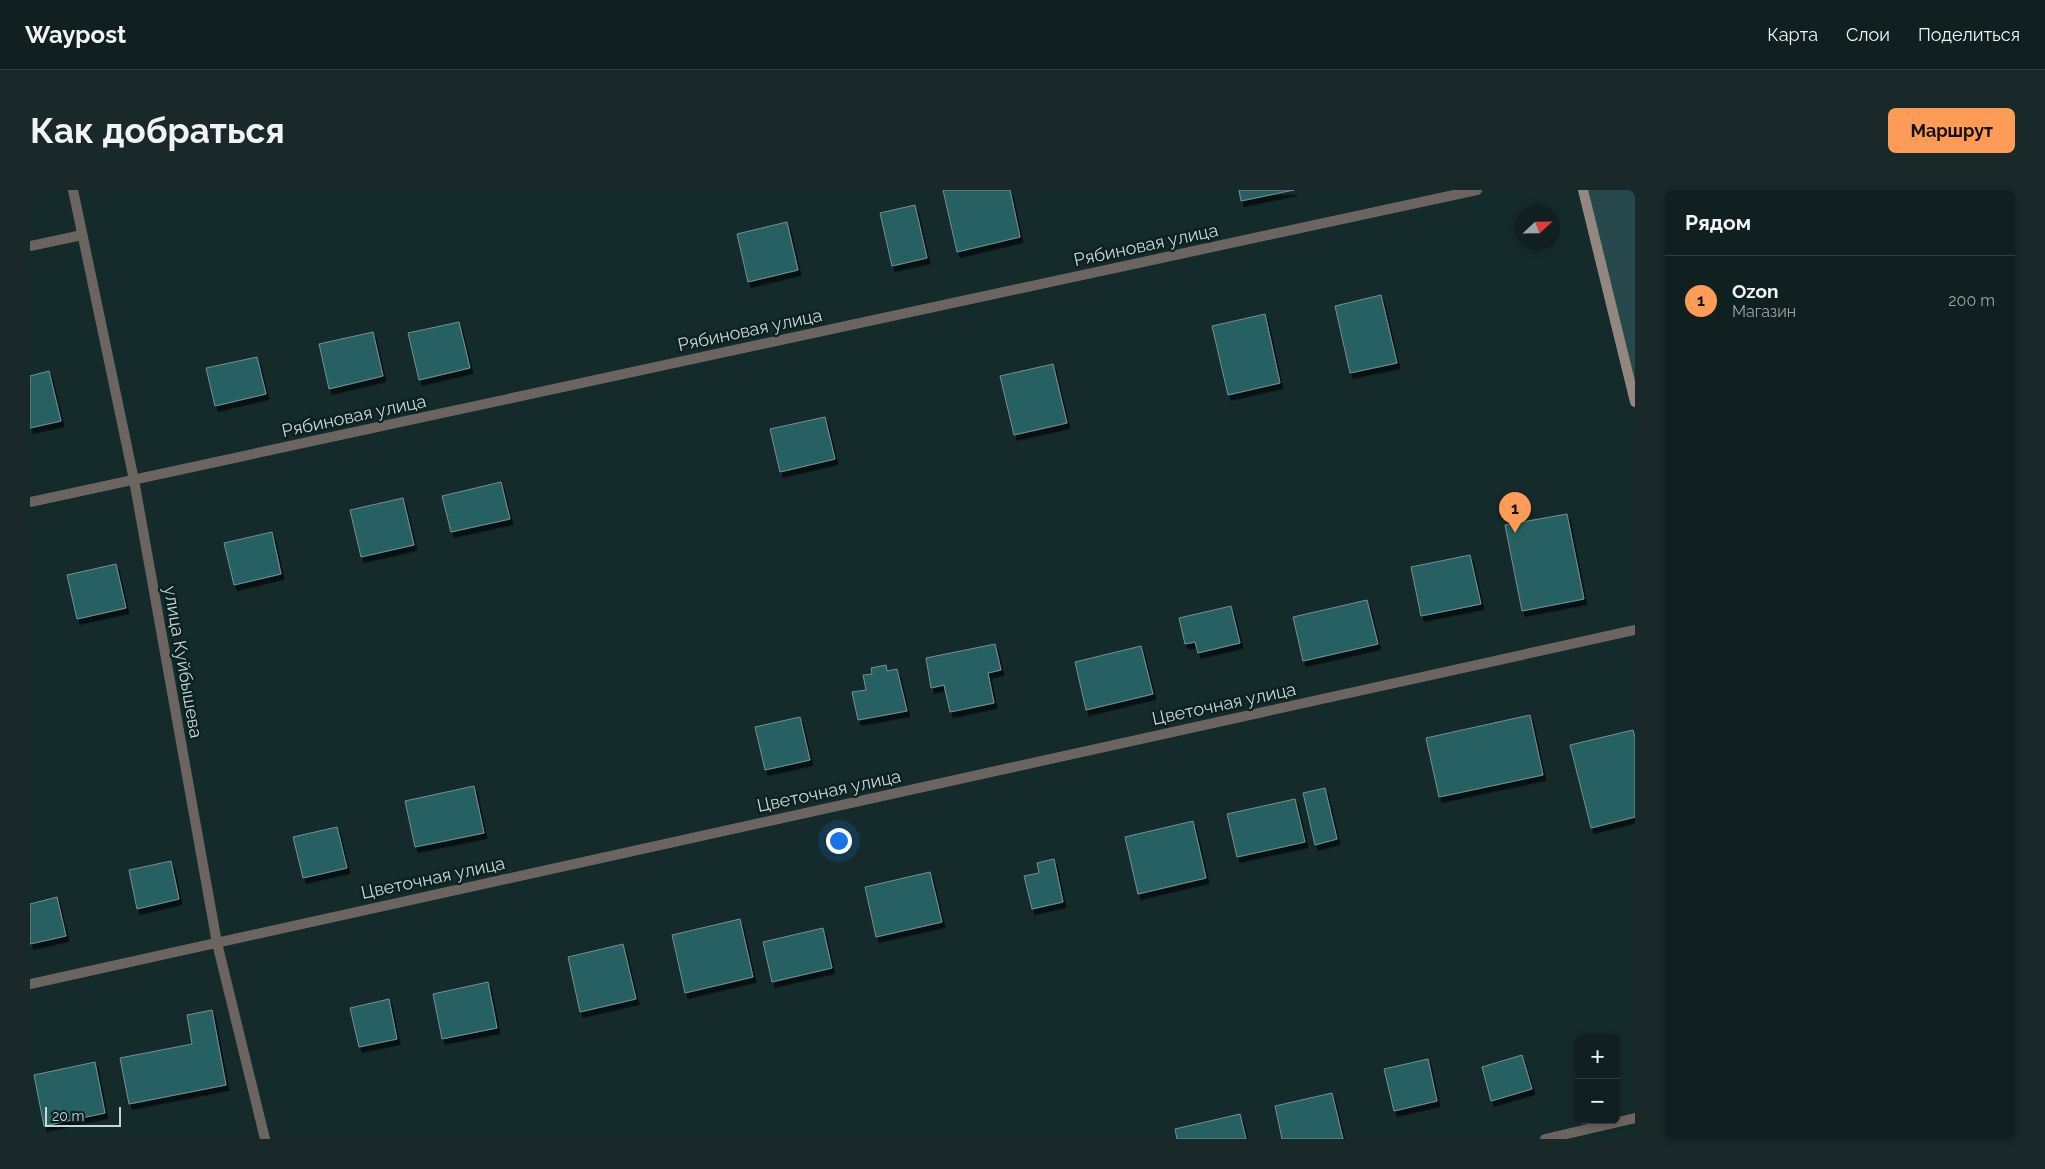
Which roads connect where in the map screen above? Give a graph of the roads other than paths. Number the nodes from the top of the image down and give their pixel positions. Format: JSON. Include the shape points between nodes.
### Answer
{"nodes":[{"id":1,"x":73,"y":190,"type":"edge"},
{"id":2,"x":1477,"y":190,"type":"edge"},
{"id":3,"x":1583,"y":190,"type":"edge"},
{"id":4,"x":82,"y":235,"type":"junction"},
{"id":5,"x":30,"y":246,"type":"edge"},
{"id":6,"x":1635,"y":402,"type":"edge"},
{"id":7,"x":134,"y":480,"type":"junction"},
{"id":8,"x":30,"y":502,"type":"edge"},
{"id":9,"x":1635,"y":630,"type":"edge"},
{"id":10,"x":217,"y":942,"type":"junction"},
{"id":11,"x":30,"y":984,"type":"edge"},
{"id":12,"x":1635,"y":1118,"type":"edge"},
{"id":13,"x":265,"y":1139,"type":"edge"},
{"id":14,"x":1545,"y":1139,"type":"edge"}],
"edges":[{"from":1,"to":4,"type":"street","name":"улица Куйбышева"},
{"from":2,"to":7,"type":"street","name":"Рябиновая улица"},
{"from":3,"to":6,"type":"main road"},
{"from":4,"to":5,"type":"street"},
{"from":4,"to":7,"type":"street","name":"улица Куйбышева"},
{"from":7,"to":8,"type":"street","name":"Рябиновая улица"},
{"from":7,"to":10,"type":"street","name":"улица Куйбышева"},
{"from":9,"to":10,"type":"street","name":"Цветочная улица"},
{"from":10,"to":11,"type":"street","name":"Цветочная улица"},
{"from":10,"to":13,"type":"street","name":"улица Куйбышева"},
{"from":12,"to":14,"type":"street"}]}
